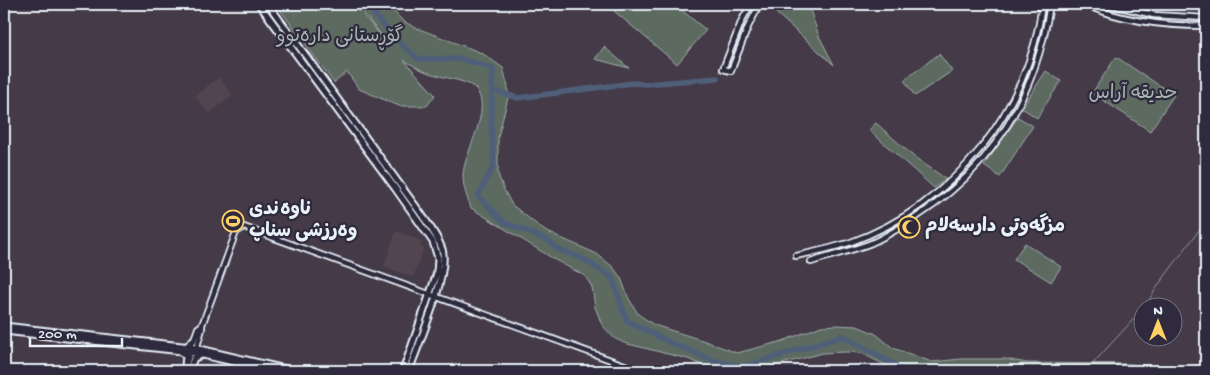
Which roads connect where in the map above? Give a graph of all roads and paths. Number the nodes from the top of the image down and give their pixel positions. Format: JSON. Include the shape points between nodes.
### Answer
{"nodes":[{"id":1,"x":259,"y":4,"type":"edge"},
{"id":2,"x":268,"y":4,"type":"edge"},
{"id":3,"x":751,"y":4,"type":"edge"},
{"id":4,"x":760,"y":4,"type":"edge"},
{"id":5,"x":1042,"y":4,"type":"edge"},
{"id":6,"x":1050,"y":4,"type":"edge"},
{"id":7,"x":1084,"y":4,"type":"edge"},
{"id":8,"x":1097,"y":4,"type":"edge"},
{"id":9,"x":1108,"y":4,"type":"edge"},
{"id":10,"x":1114,"y":4,"type":"edge"},
{"id":11,"x":1105,"y":12,"type":"junction"},
{"id":12,"x":1206,"y":18,"type":"edge"},
{"id":13,"x":1206,"y":26,"type":"edge"},
{"id":14,"x":1021,"y":83,"type":"junction"},
{"id":15,"x":1028,"y":86,"type":"junction"},
{"id":16,"x":352,"y":125,"type":"junction"},
{"id":17,"x":903,"y":217,"type":"junction"},
{"id":18,"x":907,"y":223,"type":"junction"},
{"id":19,"x":820,"y":251,"type":"junction"},
{"id":20,"x":796,"y":256,"type":"dead end"},
{"id":21,"x":823,"y":258,"type":"junction"},
{"id":22,"x":811,"y":262,"type":"dead end"},
{"id":23,"x":433,"y":295,"type":"junction"},
{"id":24,"x":4,"y":326,"type":"edge"},
{"id":25,"x":4,"y":332,"type":"edge"},
{"id":26,"x":196,"y":340,"type":"junction"},
{"id":27,"x":176,"y":348,"type":"junction"},
{"id":28,"x":193,"y":350,"type":"junction"},
{"id":29,"x":206,"y":350,"type":"junction"},
{"id":30,"x":210,"y":357,"type":"junction"},
{"id":31,"x":187,"y":369,"type":"edge"},
{"id":32,"x":272,"y":371,"type":"edge"},
{"id":33,"x":294,"y":371,"type":"edge"},
{"id":34,"x":403,"y":371,"type":"edge"},
{"id":35,"x":409,"y":371,"type":"edge"},
{"id":36,"x":641,"y":371,"type":"edge"}],
"edges":[{"from":1,"to":16,"type":"main road"},
{"from":2,"to":16,"type":"main road"},
{"from":3,"to":4,"type":"street","via":[[723,69],[731,71]]},
{"from":5,"to":14,"type":"street","via":[[1034,47]]},
{"from":6,"to":15,"type":"street","via":[[1042,49]]},
{"from":7,"to":11,"type":"street"},
{"from":8,"to":9,"type":"street"},
{"from":9,"to":10,"type":"street"},
{"from":9,"to":11,"type":"street"},
{"from":9,"to":12,"type":"street","via":[[1154,14]]},
{"from":11,"to":13,"type":"street","via":[[1156,22]]},
{"from":14,"to":15,"type":"street"},
{"from":14,"to":17,"type":"street","via":[[999,123],[974,158],[935,194]]},
{"from":15,"to":18,"type":"street","via":[[1006,127],[980,164],[946,197]]},
{"from":16,"to":23,"type":"main road","via":[[433,242],[438,264]]},
{"from":17,"to":18,"type":"street"},
{"from":17,"to":19,"type":"street","via":[[858,239]]},
{"from":18,"to":21,"type":"street","via":[[869,244]]},
{"from":19,"to":20,"type":"street"},
{"from":19,"to":21,"type":"street"},
{"from":21,"to":22,"type":"street"},
{"from":23,"to":26,"type":"street","via":[[242,227],[236,232]]},
{"from":23,"to":34,"type":"main road"},
{"from":23,"to":35,"type":"main road"},
{"from":23,"to":36,"type":"street"},
{"from":24,"to":27,"type":"main road"},
{"from":25,"to":27,"type":"main road"},
{"from":26,"to":27,"type":"main road","via":[[188,346]]},
{"from":26,"to":28,"type":"street"},
{"from":26,"to":29,"type":"main road","via":[[199,348]]},
{"from":27,"to":28,"type":"main road"},
{"from":27,"to":31,"type":"main road","via":[[186,356]]},
{"from":28,"to":29,"type":"main road"},
{"from":28,"to":30,"type":"main road"},
{"from":28,"to":31,"type":"street"},
{"from":29,"to":33,"type":"main road"},
{"from":30,"to":31,"type":"main road","via":[[196,357]]},
{"from":30,"to":32,"type":"main road"}]}
